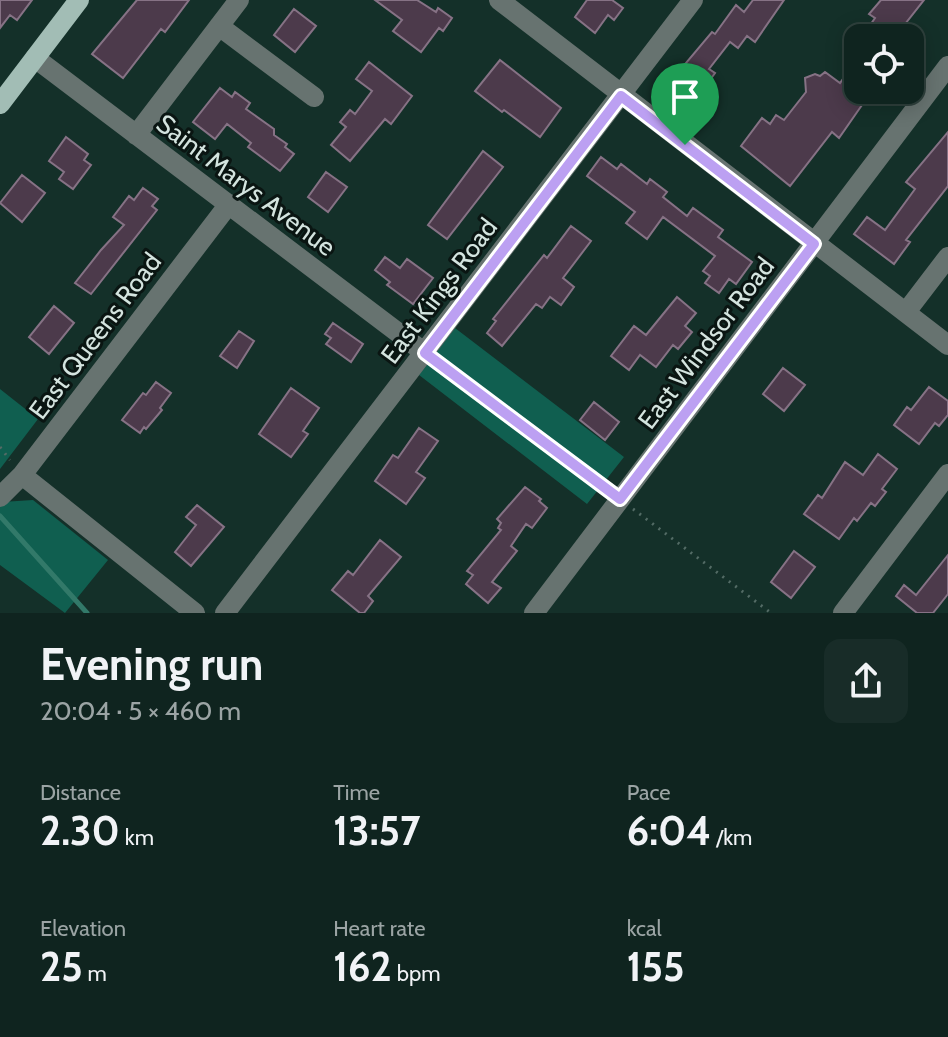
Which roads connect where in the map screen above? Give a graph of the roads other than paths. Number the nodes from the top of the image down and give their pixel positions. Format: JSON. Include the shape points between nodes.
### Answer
{"nodes":[{"id":1,"x":79,"y":0,"type":"edge"},
{"id":2,"x":239,"y":0,"type":"edge"},
{"id":3,"x":499,"y":0,"type":"edge"},
{"id":4,"x":693,"y":0,"type":"edge"},
{"id":5,"x":219,"y":26,"type":"junction"},
{"id":6,"x":35,"y":58,"type":"junction"},
{"id":7,"x":948,"y":66,"type":"edge"},
{"id":8,"x":621,"y":96,"type":"junction"},
{"id":9,"x":314,"y":97,"type":"dead end"},
{"id":10,"x":0,"y":104,"type":"edge"},
{"id":11,"x":136,"y":135,"type":"junction"},
{"id":12,"x":229,"y":204,"type":"junction"},
{"id":13,"x":814,"y":244,"type":"junction"},
{"id":14,"x":948,"y":257,"type":"edge"},
{"id":15,"x":906,"y":312,"type":"junction"},
{"id":16,"x":948,"y":345,"type":"edge"},
{"id":17,"x":425,"y":353,"type":"junction"},
{"id":18,"x":948,"y":474,"type":"edge"},
{"id":19,"x":22,"y":475,"type":"junction"},
{"id":20,"x":0,"y":497,"type":"edge"},
{"id":21,"x":195,"y":613,"type":"edge"},
{"id":22,"x":225,"y":613,"type":"edge"},
{"id":23,"x":534,"y":613,"type":"edge"},
{"id":24,"x":843,"y":613,"type":"edge"}],
"edges":[{"from":1,"to":6,"type":"main road"},
{"from":2,"to":5,"type":"street"},
{"from":3,"to":8,"type":"street"},
{"from":4,"to":8,"type":"street","name":"East Kings Road"},
{"from":5,"to":9,"type":"street"},
{"from":5,"to":11,"type":"street"},
{"from":6,"to":10,"type":"main road"},
{"from":6,"to":11,"type":"street","name":"Saint Marys Avenue"},
{"from":7,"to":13,"type":"street","name":"East Windsor Road"},
{"from":8,"to":13,"type":"street"},
{"from":8,"to":17,"type":"street","name":"East Kings Road"},
{"from":11,"to":12,"type":"street","name":"Saint Marys Avenue"},
{"from":12,"to":17,"type":"street","name":"Saint Marys Avenue"},
{"from":12,"to":19,"type":"street","name":"East Queens Road"},
{"from":13,"to":15,"type":"street"},
{"from":13,"to":23,"type":"street","name":"East Windsor Road"},
{"from":14,"to":15,"type":"street"},
{"from":15,"to":16,"type":"street"},
{"from":17,"to":22,"type":"street","name":"East Kings Road"},
{"from":18,"to":24,"type":"street"},
{"from":19,"to":20,"type":"street","name":"East Queens Road"},
{"from":19,"to":21,"type":"street"}]}
